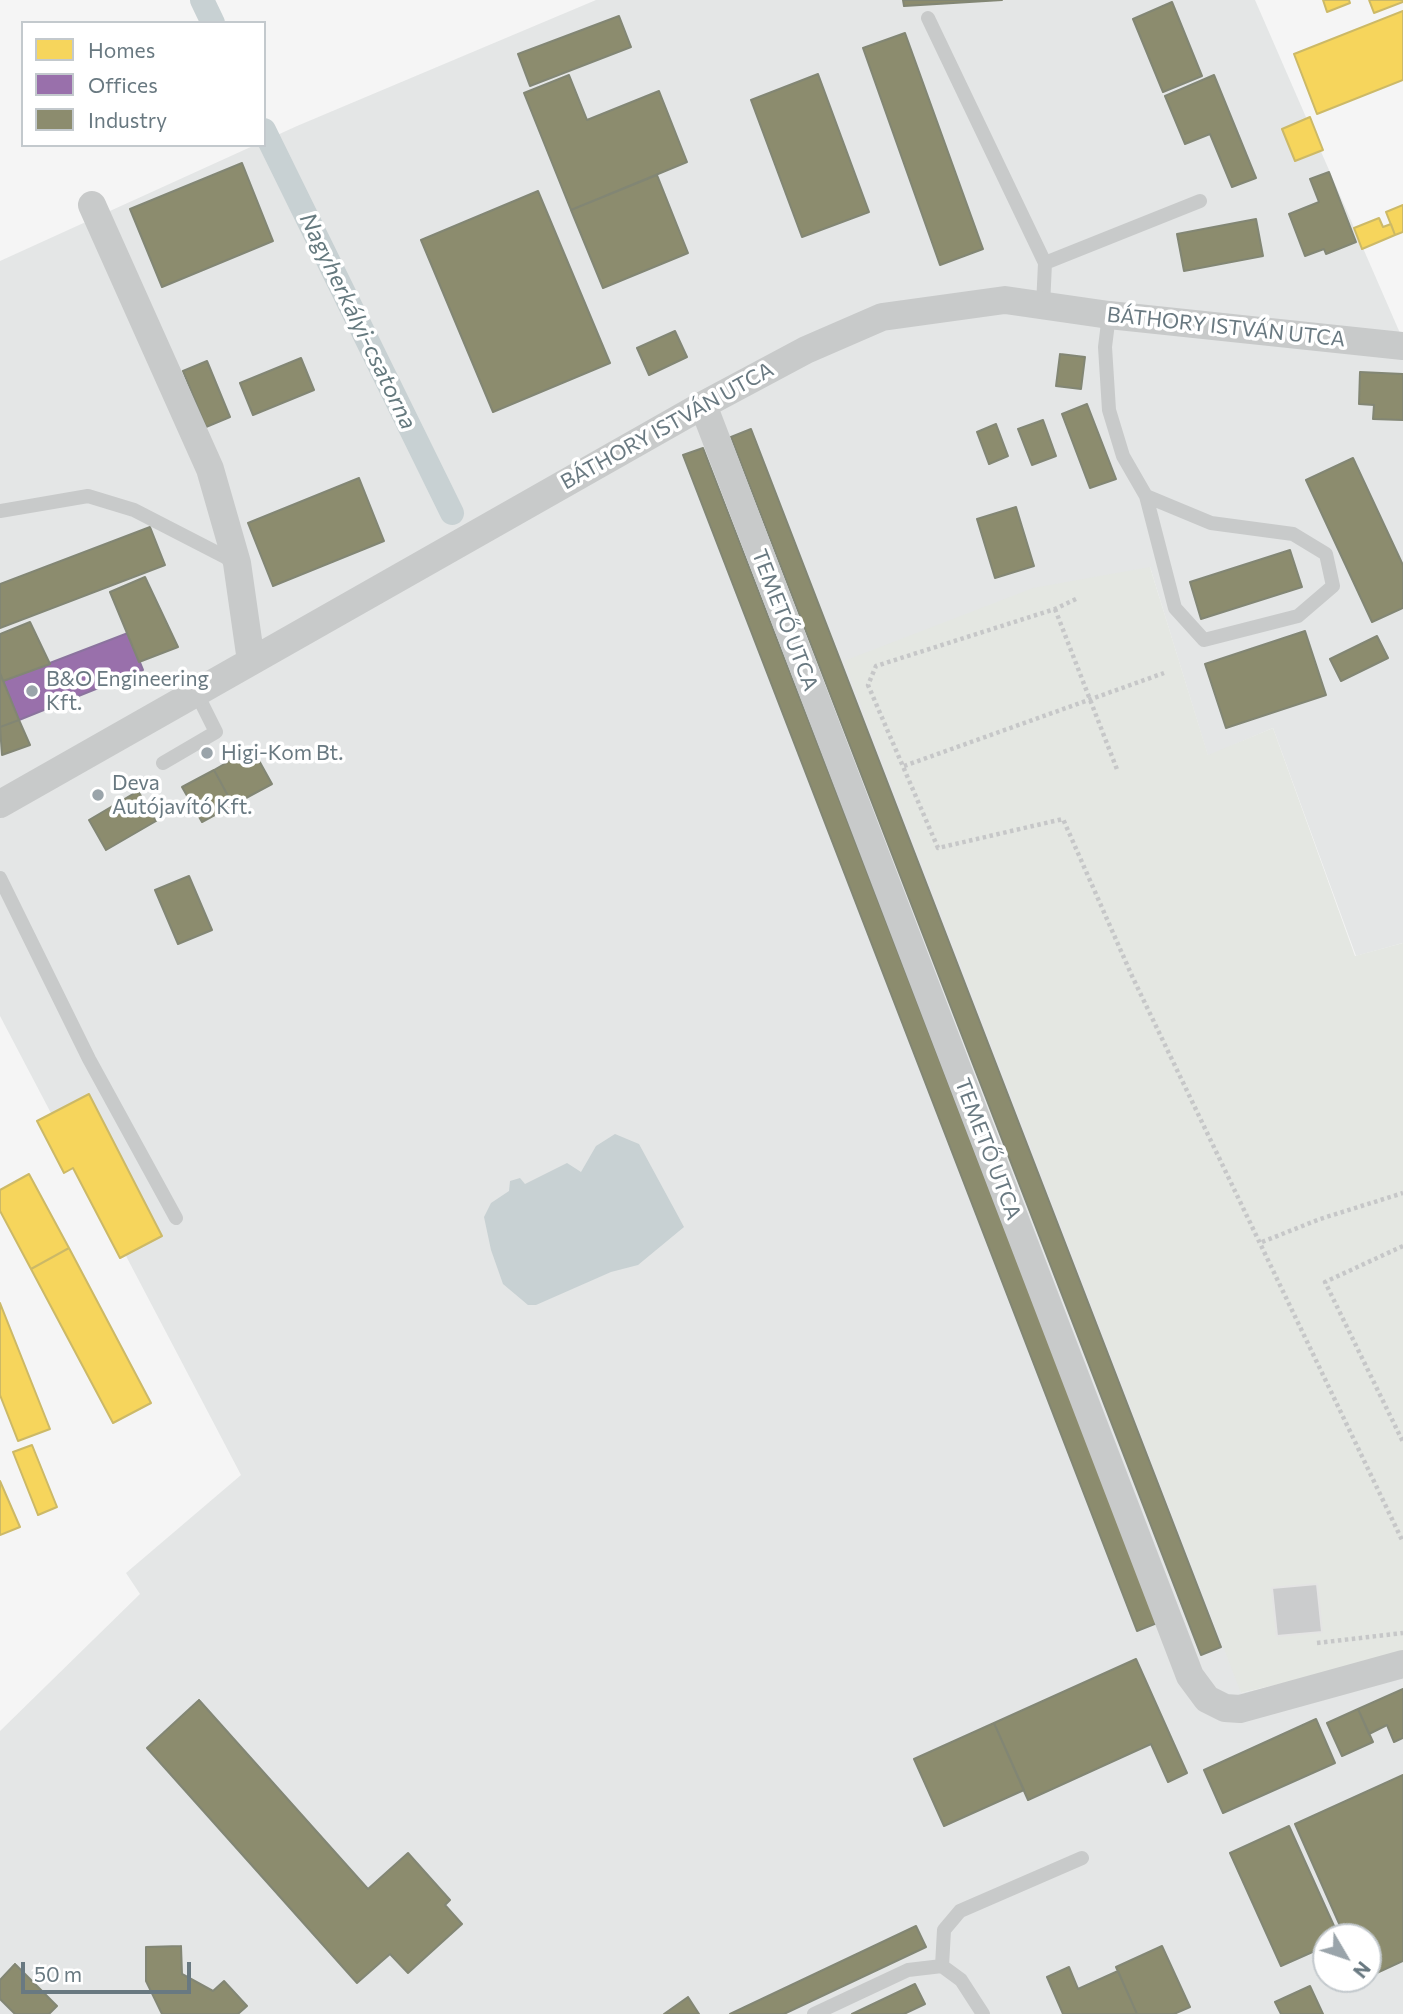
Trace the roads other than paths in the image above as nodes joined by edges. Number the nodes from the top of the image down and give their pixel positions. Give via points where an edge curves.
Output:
1 (928, 18) dead end
2 (1200, 201) dead end
3 (92, 205) dead end
4 (1045, 263) junction
5 (1043, 306) junction
6 (1109, 315) junction
7 (1403, 346) edge
8 (703, 405) junction
9 (1146, 496) junction
10 (0, 512) edge
11 (237, 563) junction
12 (250, 661) junction
13 (196, 692) junction
14 (163, 763) dead end
15 (0, 803) edge
16 (0, 878) edge
17 (176, 1218) dead end
18 (1403, 1664) edge
19 (1082, 1857) dead end
20 (942, 1966) junction
21 (814, 2014) edge
22 (983, 2014) edge

1 - 4 lane
2 - 4 lane
3 - 11 street via 210,469
4 - 5 lane
5 - 6 street, BÁTHORY ISTVÁN UTCA
5 - 8 street, BÁTHORY ISTVÁN UTCA via 1005,300 882,317 806,350
6 - 7 street, BÁTHORY ISTVÁN UTCA
6 - 9 lane via 1105,346 1109,410 1123,456
8 - 12 street, BÁTHORY ISTVÁN UTCA
8 - 18 street, TEMETŐ UTCA via 1191,1676 1208,1699 1225,1708 1240,1709
9 - 9 lane via 1175,608 1204,640 1298,616 1333,586 1326,554 1293,534 1212,523
10 - 11 lane via 88,496 135,510
11 - 12 street
12 - 13 street, BÁTHORY ISTVÁN UTCA
13 - 14 lane via 216,732
13 - 15 street, BÁTHORY ISTVÁN UTCA
16 - 17 lane via 89,1059
19 - 20 lane via 960,1911 943,1930
20 - 21 lane via 908,1970
20 - 22 lane via 961,1980

